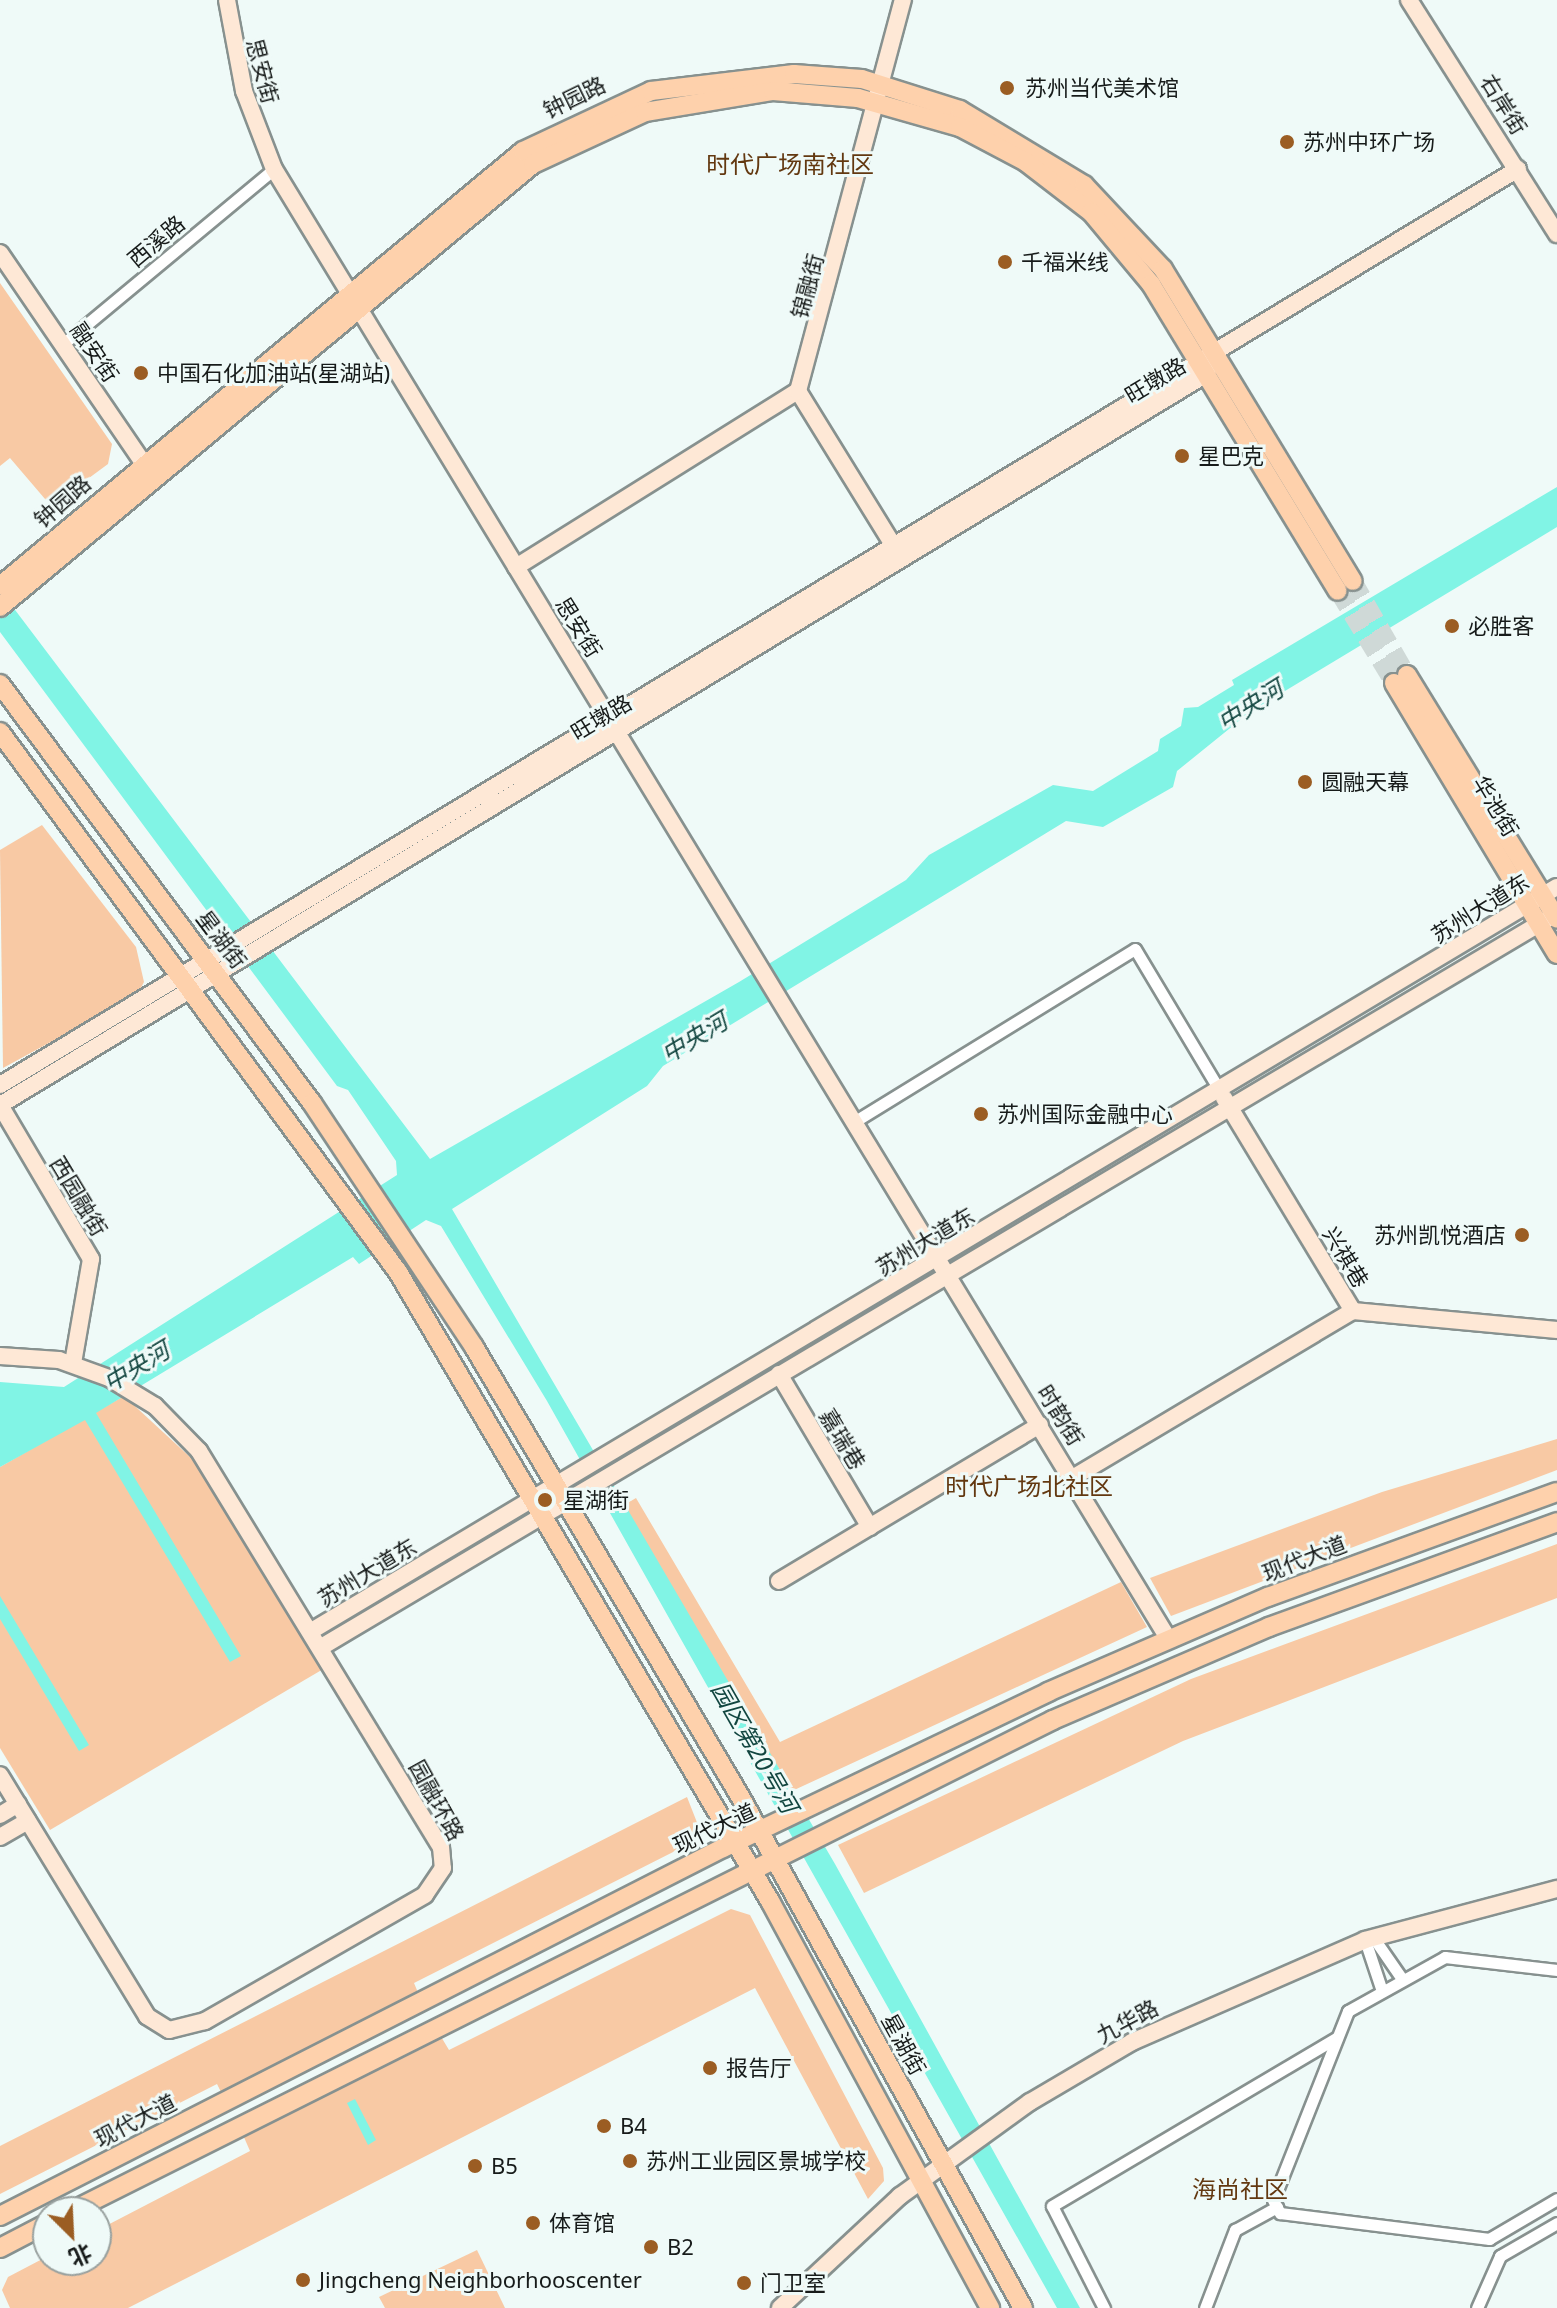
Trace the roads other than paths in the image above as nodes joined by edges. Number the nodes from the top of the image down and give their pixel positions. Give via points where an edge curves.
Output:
1 (227, 0) edge
2 (903, 0) edge
3 (1409, 0) edge
4 (882, 93) junction
5 (274, 169) junction
6 (1518, 169) junction
7 (1557, 234) edge
8 (0, 253) edge
9 (354, 297) junction
10 (63, 344) junction
11 (1216, 355) junction
12 (1201, 369) junction
13 (798, 391) junction
14 (148, 470) junction
15 (898, 553) junction
16 (516, 567) junction
17 (4, 593) edge
18 (1400, 679) tunnel mouth
19 (0, 684) edge
20 (614, 726) junction
21 (0, 732) edge
22 (1542, 896) edge
23 (1552, 918) edge
24 (1557, 954) edge
25 (213, 967) junction
26 (188, 981) junction
27 (0, 1085) edge
28 (1220, 1091) junction
29 (0, 1105) edge
30 (1229, 1107) junction
31 (857, 1120) junction
32 (939, 1258) junction
33 (948, 1274) junction
34 (1353, 1311) junction
35 (1557, 1330) edge
36 (0, 1356) edge
37 (80, 1366) junction
38 (779, 1374) junction
39 (1040, 1425) junction
40 (1074, 1477) junction
41 (560, 1492) junction
42 (1557, 1492) edge
43 (536, 1506) junction
44 (1557, 1522) edge
45 (870, 1527) junction
46 (779, 1581) dead end
47 (313, 1630) junction
48 (1168, 1638) junction
49 (323, 1646) junction
50 (0, 1775) edge
51 (18, 1804) junction
52 (0, 1815) edge
53 (28, 1821) junction
54 (761, 1833) junction
55 (0, 1837) edge
56 (736, 1843) junction
57 (775, 1858) junction
58 (750, 1868) junction
59 (1557, 1889) edge
60 (1369, 1939) junction
61 (1557, 1970) edge
62 (1402, 1979) junction
63 (1382, 1991) junction
64 (1336, 2038) junction
65 (944, 2165) junction
66 (920, 2182) junction
67 (102, 2196) edge
68 (1557, 2199) edge
69 (1277, 2207) junction
70 (0, 2216) edge
71 (1557, 2223) edge
72 (32, 2231) edge
73 (1489, 2239) junction
74 (0, 2248) edge
75 (1500, 2256) junction
76 (780, 2308) edge
77 (990, 2308) edge
78 (1023, 2308) edge
79 (1104, 2308) edge
80 (1205, 2308) edge
81 (1477, 2308) edge

1 - 5 street, 思安街 via 244,91
2 - 4 street, 锦融街
3 - 6 street, 右岸街
4 - 9 main road, 钟园路 via 726,93 608,125 533,164
4 - 11 main road, 钟园路 via 960,110 1070,173 1147,248
4 - 12 main road, 钟园路 via 979,136 1058,184 1136,260
4 - 13 street, 锦融街
5 - 9 street, 思安街
5 - 10 street, 西溪路
6 - 7 street, 右岸街
6 - 11 street, 旺墩路
8 - 10 street, 融安街
9 - 14 main road, 钟园路
9 - 16 street, 思安街
10 - 14 street, 融安街
11 - 12 street, 旺墩路
11 - 12 main road via 1345,586
12 - 15 street, 旺墩路
13 - 15 street
13 - 16 street
14 - 17 main road, 钟园路
15 - 20 street, 旺墩路
16 - 20 street, 思安街
18 - 22 main road, 华池街
19 - 25 main road, 星湖街
20 - 25 street, 旺墩路
20 - 31 street, 思安街
21 - 26 main road
22 - 23 main road, 华池街
22 - 28 street, 苏州大道东
23 - 24 main road, 华池街
23 - 30 street, 苏州大道东
25 - 26 street, 旺墩路
25 - 41 main road, 星湖街 via 404,1243
26 - 27 street, 旺墩路
26 - 29 street, 旺墩路
26 - 43 main road via 347,1196
28 - 30 street, 兴祺巷
28 - 31 street via 1135,949
28 - 32 street, 苏州大道东
29 - 37 street, 西园融街 via 91,1259
30 - 33 street, 苏州大道东
30 - 34 street, 兴祺巷
31 - 32 street, 思安街
32 - 33 street, 时韵街
32 - 41 street, 苏州大道东 via 574,1473
33 - 38 street, 苏州大道东
33 - 39 street, 时韵街
34 - 35 street, 兴祺巷
34 - 40 street
36 - 37 street, 园融环路
37 - 47 street, 园融环路 via 141,1395 220,1478
38 - 41 street, 苏州大道东 via 585,1488
38 - 45 street, 嘉瑞巷
39 - 40 street, 时韵街
39 - 45 street
40 - 48 street, 时韵街
41 - 43 street, 苏州大道东
41 - 54 main road, 星湖街
42 - 48 main road, 现代大道
43 - 47 street, 苏州大道东
43 - 49 street, 苏州大道东
43 - 56 main road
44 - 57 main road via 1177,1665
45 - 46 street
47 - 49 street, 园融环路
48 - 54 main road, 现代大道
49 - 53 street, 园融环路 via 443,1852 441,1877 425,1895 205,2021 169,2030 147,2016
50 - 51 street, 园融环路
51 - 52 street
51 - 53 street, 园融环路
53 - 55 street
54 - 56 main road, 现代大道
54 - 57 main road, 星湖街
56 - 58 main road
56 - 70 main road, 现代大道
57 - 58 main road
57 - 65 main road, 星湖街
58 - 66 main road
58 - 67 main road
59 - 60 street, 九华路
60 - 62 street
60 - 63 street
60 - 65 street, 九华路 via 1145,2036 984,2134
61 - 62 street via 1449,1957
62 - 63 street
63 - 64 street via 1348,2011
64 - 69 street
64 - 79 street via 1052,2206
65 - 66 street, 九华路
65 - 78 main road, 星湖街
66 - 76 street, 九华路
66 - 77 main road
68 - 73 street
69 - 73 street via 1280,2213
69 - 80 street via 1235,2230
71 - 75 street
72 - 74 main road
73 - 75 street
75 - 81 street

